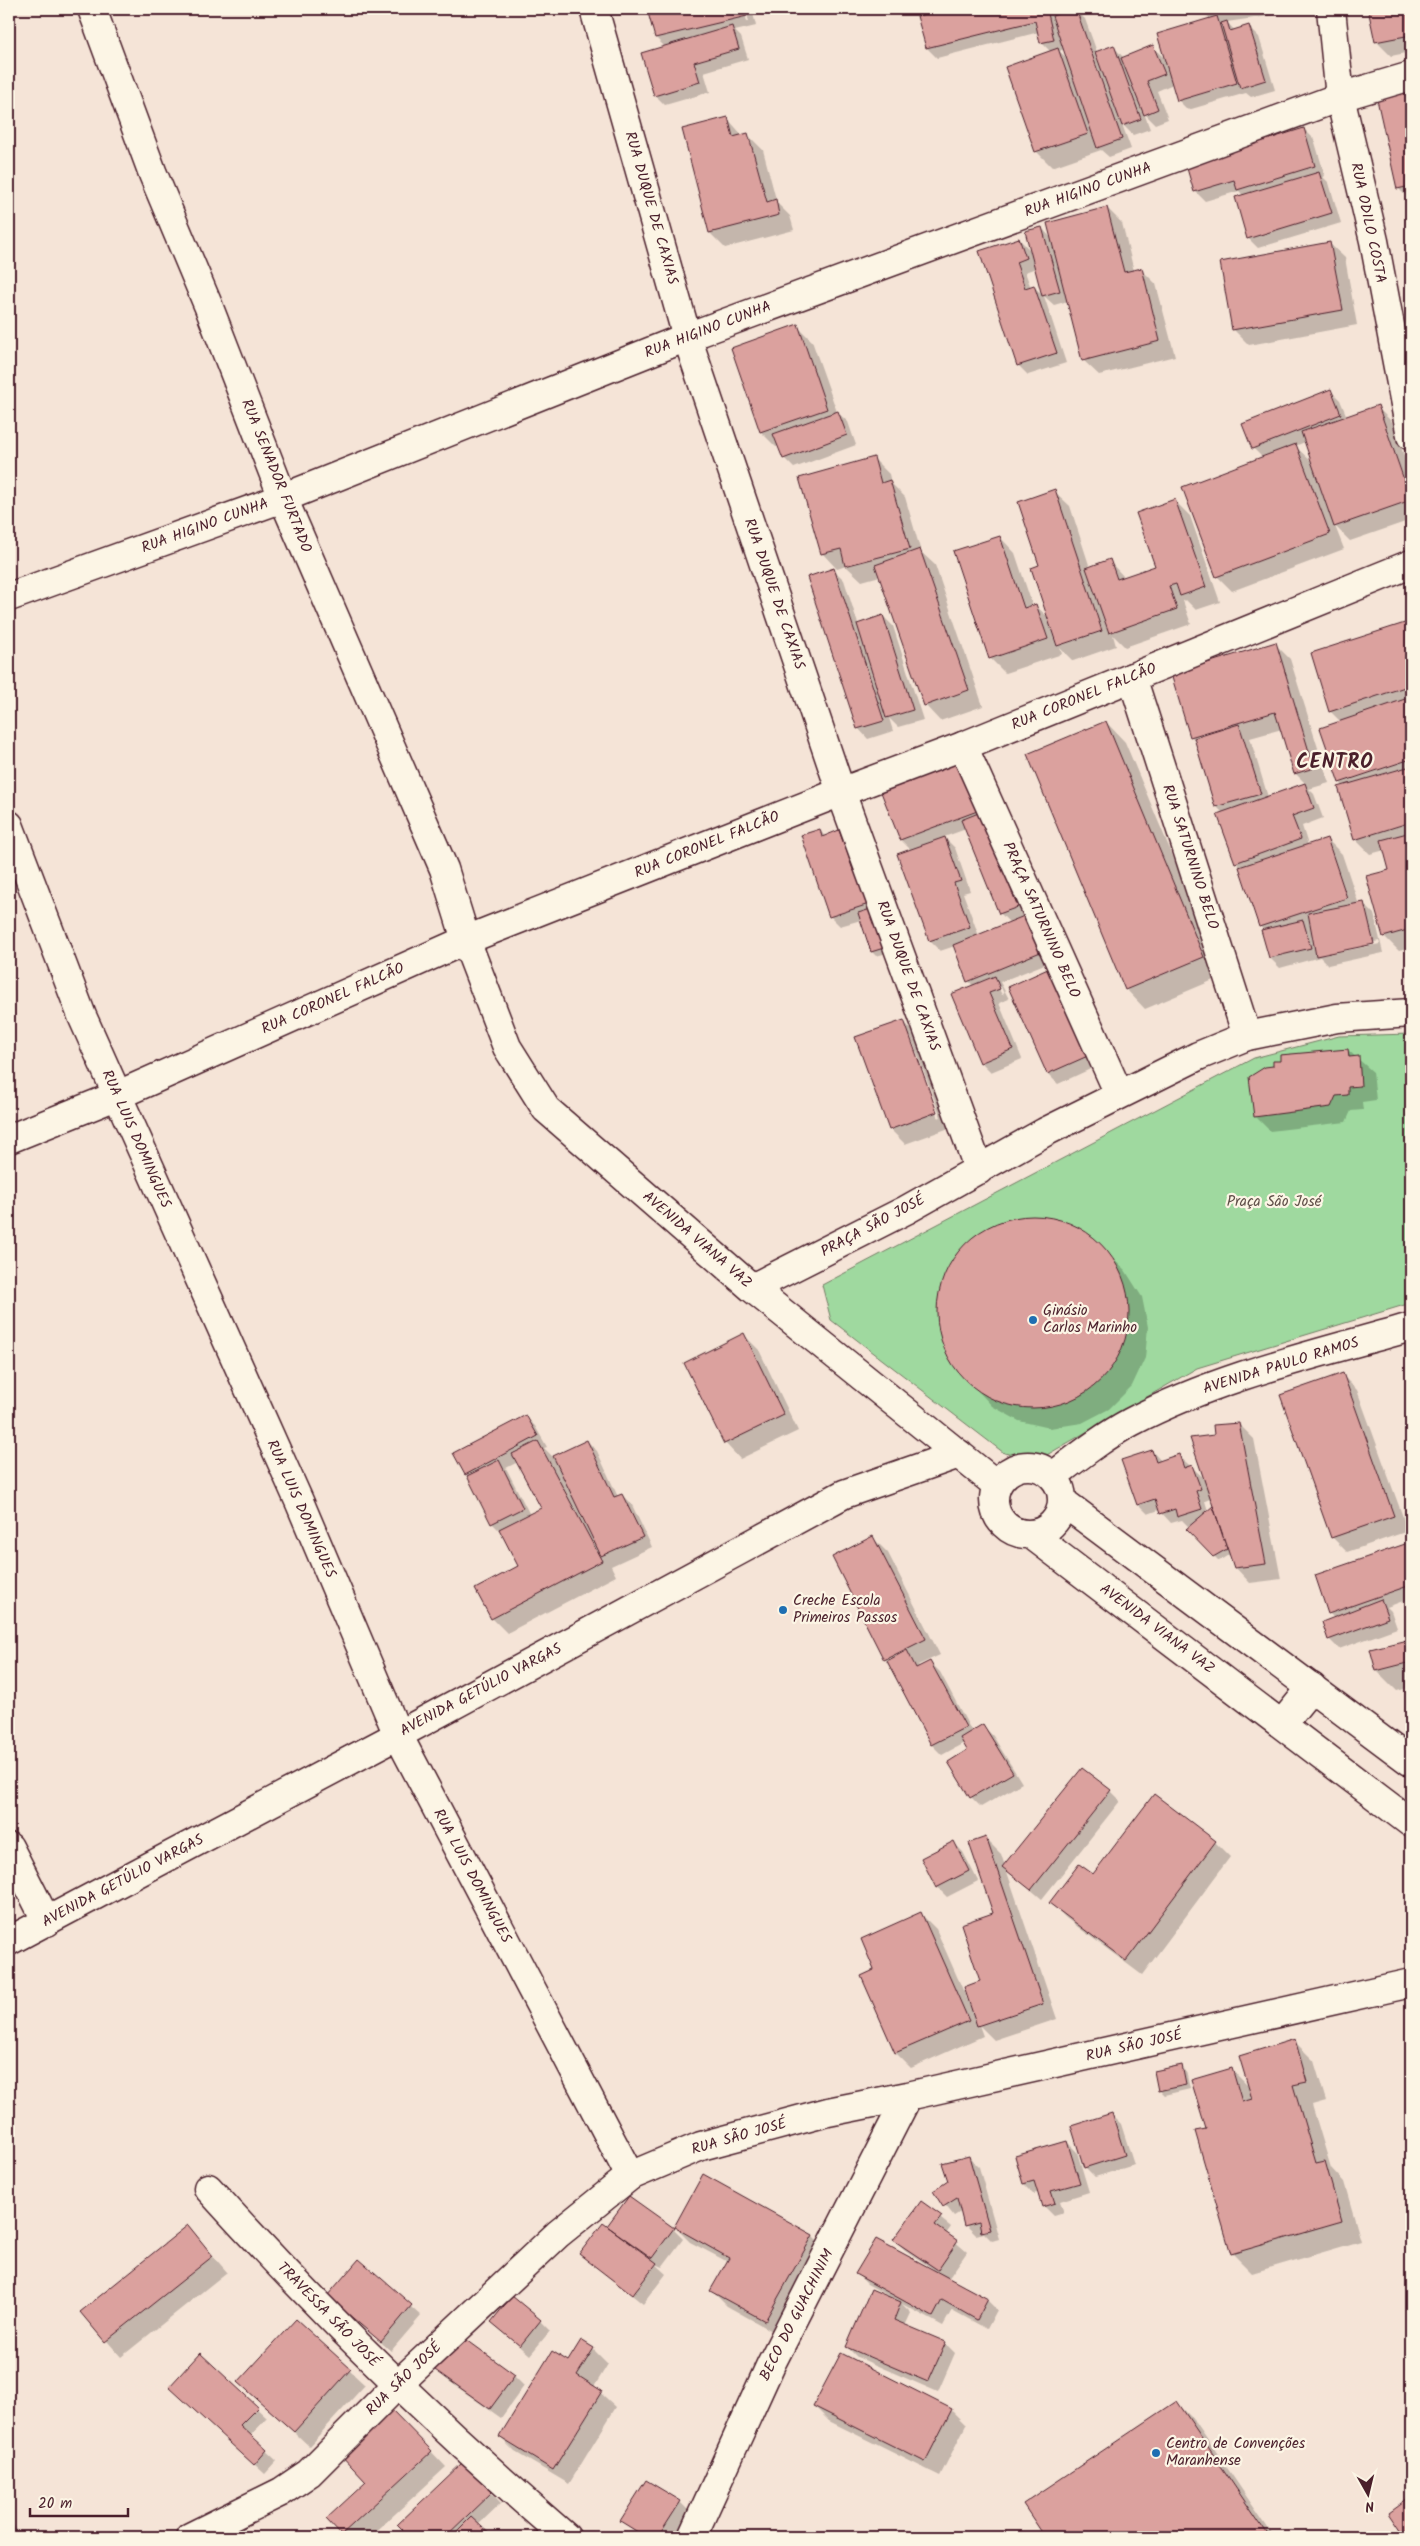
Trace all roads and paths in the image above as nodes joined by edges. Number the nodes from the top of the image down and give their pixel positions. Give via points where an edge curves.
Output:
1 (92, 9) edge
2 (594, 9) edge
3 (1331, 9) edge
4 (1411, 76) edge
5 (1340, 97) junction
6 (687, 337) junction
7 (1411, 436) edge
8 (283, 498) junction
9 (1411, 564) edge
10 (9, 597) edge
11 (1132, 677) junction
12 (963, 746) junction
13 (841, 792) junction
14 (9, 825) edge
15 (466, 940) junction
16 (1411, 1013) edge
17 (1247, 1036) junction
18 (1119, 1094) junction
19 (116, 1096) junction
20 (9, 1139) edge
21 (979, 1170) junction
22 (752, 1288) junction
23 (1411, 1327) edge
24 (959, 1454) junction
25 (1053, 1476) junction
26 (997, 1485) junction
27 (1063, 1502) junction
28 (1032, 1534) junction
29 (1312, 1687) junction
30 (1282, 1724) junction
31 (398, 1735) junction
32 (1411, 1762) edge
33 (1411, 1823) edge
34 (9, 1847) edge
35 (47, 1922) junction
36 (9, 1941) edge
37 (1411, 1983) edge
38 (908, 2096) junction
39 (630, 2176) junction
40 (208, 2188) dead end
41 (397, 2385) junction
42 (190, 2537) edge
43 (566, 2537) edge
44 (692, 2537) edge

1 - 8 street, RUA SENADOR FURTADO via 152,174 208,305
2 - 6 street, RUA DUQUE DE CAXIAS
3 - 5 street, RUA ODILO COSTA
4 - 5 street, RUA HIGINO CUNHA
5 - 6 street, RUA HIGINO CUNHA
5 - 7 street, RUA ODILO COSTA via 1374,241
6 - 8 street, RUA HIGINO CUNHA
6 - 13 street, RUA DUQUE DE CAXIAS
8 - 10 street, RUA HIGINO CUNHA
8 - 15 street, RUA SENADOR FURTADO via 444,869
9 - 11 street, RUA CORONEL FALCÃO
11 - 12 street, RUA CORONEL FALCÃO
11 - 17 street, RUA SATURNINO BELO
12 - 13 street, RUA CORONEL FALCÃO
12 - 18 street, PRAÇA SATURNINO BELO
13 - 15 street, RUA CORONEL FALCÃO
13 - 21 street, RUA DUQUE DE CAXIAS
14 - 19 street, RUA LUIS DOMINGUES
15 - 19 street, RUA CORONEL FALCÃO
15 - 22 street, AVENIDA VIANA VAZ via 507,1047 546,1109
16 - 17 street, PRAÇA SÃO JOSÉ via 1337,1018
17 - 18 street, PRAÇA SÃO JOSÉ
18 - 21 street, PRAÇA SÃO JOSÉ
19 - 20 street, RUA CORONEL FALCÃO
19 - 31 street, RUA LUIS DOMINGUES via 299,1501
21 - 22 street, PRAÇA SÃO JOSÉ
22 - 24 street, AVENIDA VIANA VAZ
23 - 25 street, AVENIDA PAULO RAMOS via 1214,1385 1130,1423
24 - 26 street, AVENIDA VIANA VAZ
24 - 31 street, AVENIDA GETÚLIO VARGAS via 844,1494
25 - 26 street via 1034,1466 1023,1466 1012,1469
25 - 27 street via 1059,1484
26 - 28 street via 994,1505 1000,1520 1012,1531
27 - 28 street via 1053,1524
27 - 29 street
28 - 30 street, AVENIDA VIANA VAZ
29 - 30 street
29 - 32 street
30 - 33 street, AVENIDA VIANA VAZ
31 - 35 street, AVENIDA GETÚLIO VARGAS
31 - 39 street, RUA LUIS DOMINGUES
34 - 35 street
35 - 36 street, AVENIDA GETÚLIO VARGAS
37 - 38 street, RUA SÃO JOSÉ
38 - 39 street, RUA SÃO JOSÉ via 828,2112 701,2146
38 - 44 street, BECO DO GUACHINIM via 771,2364
39 - 41 street, RUA SÃO JOSÉ via 558,2234
40 - 41 street, TRAVESSA SÃO JOSÉ via 263,2249
41 - 42 street, RUA SÃO JOSÉ via 309,2473 281,2492
41 - 43 street, TRAVESSA SÃO JOSÉ

